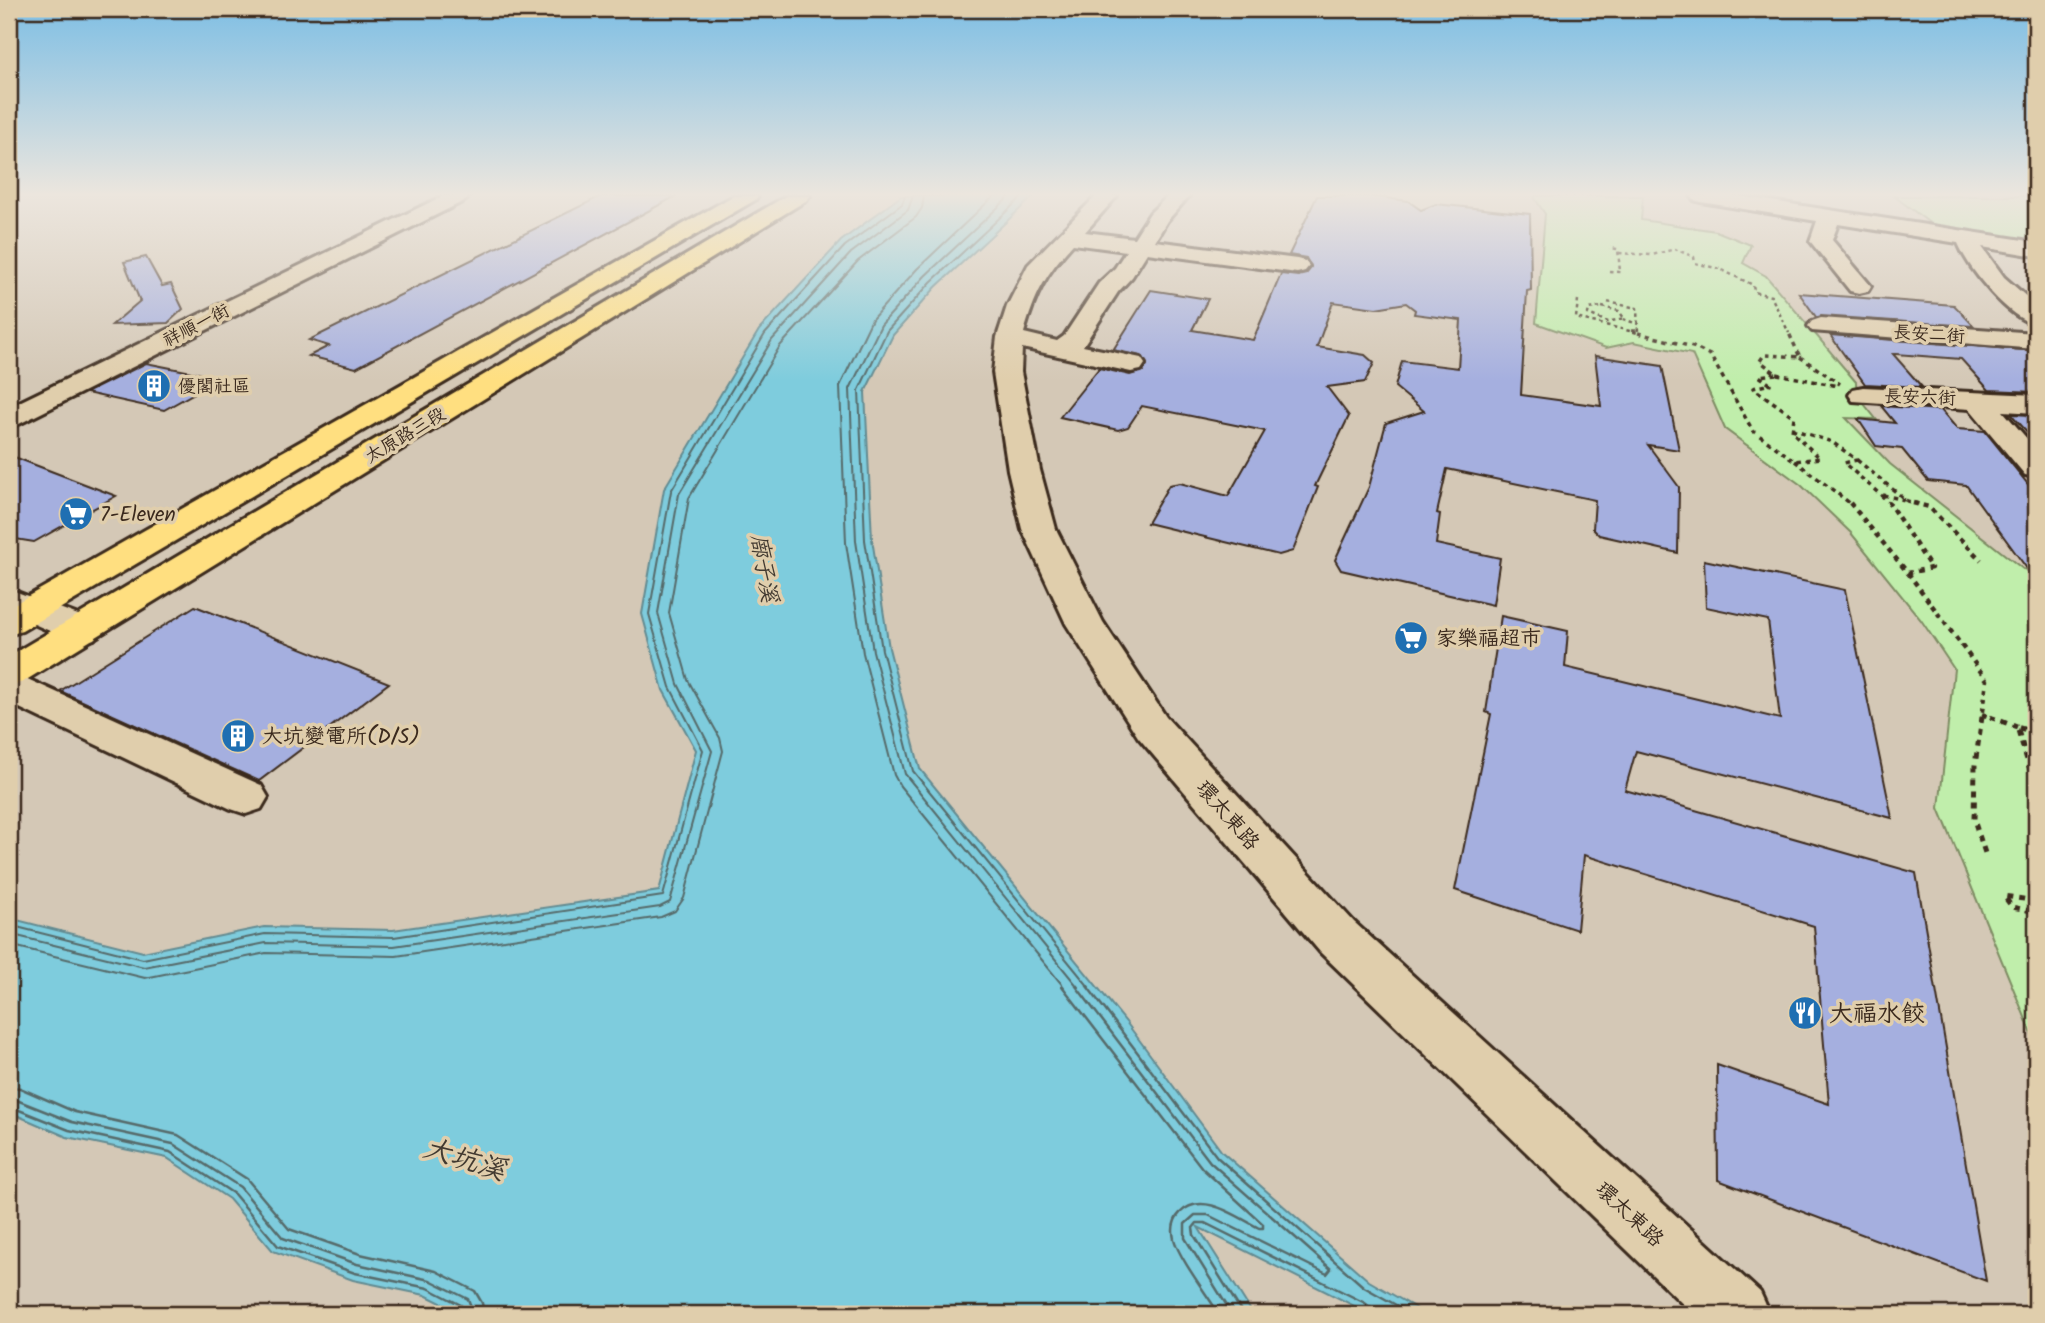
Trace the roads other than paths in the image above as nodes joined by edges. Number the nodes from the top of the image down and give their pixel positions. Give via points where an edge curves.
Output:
1 (334, 258) edge
2 (622, 258) edge
3 (642, 258) edge
4 (665, 258) edge
5 (686, 258) edge
6 (1046, 258) edge
7 (1132, 258) edge
8 (1235, 258) edge
9 (1835, 258) edge
10 (1974, 258) edge
11 (1297, 266) dead end
12 (1858, 286) dead end
13 (2036, 317) edge
14 (1821, 326) dead end
15 (1010, 337) junction
16 (2036, 341) edge
17 (1062, 350) junction
18 (1131, 364) dead end
19 (108, 370) junction
20 (1863, 395) dead end
21 (9, 399) edge
22 (1977, 399) junction
23 (2036, 404) edge
24 (9, 418) edge
25 (2036, 468) edge
26 (32, 613) edge
27 (9, 645) edge
28 (9, 673) edge
29 (9, 687) edge
30 (246, 797) dead end
31 (1738, 1314) edge

1 - 19 street, 祥順一街
2 - 26 main road, 太原路三段
3 - 26 main road, 太原路三段
4 - 26 main road, 太原路三段
5 - 26 main road, 太原路三段
6 - 15 street, 環太東路 via 1019,306
7 - 17 street via 1074,341
8 - 11 street
9 - 12 street
10 - 13 street
14 - 16 street, 長安二街
15 - 17 street
15 - 31 street, 環太東路 via 1007,372 1039,529 1086,624 1152,727 1337,937
17 - 18 street
19 - 21 street
19 - 24 street, 祥順一街
20 - 22 street, 長安六街
22 - 23 street, 長安六街
22 - 25 street, 長安六街
26 - 27 main road, 太原路三段
26 - 28 main road, 太原路三段
29 - 30 street

